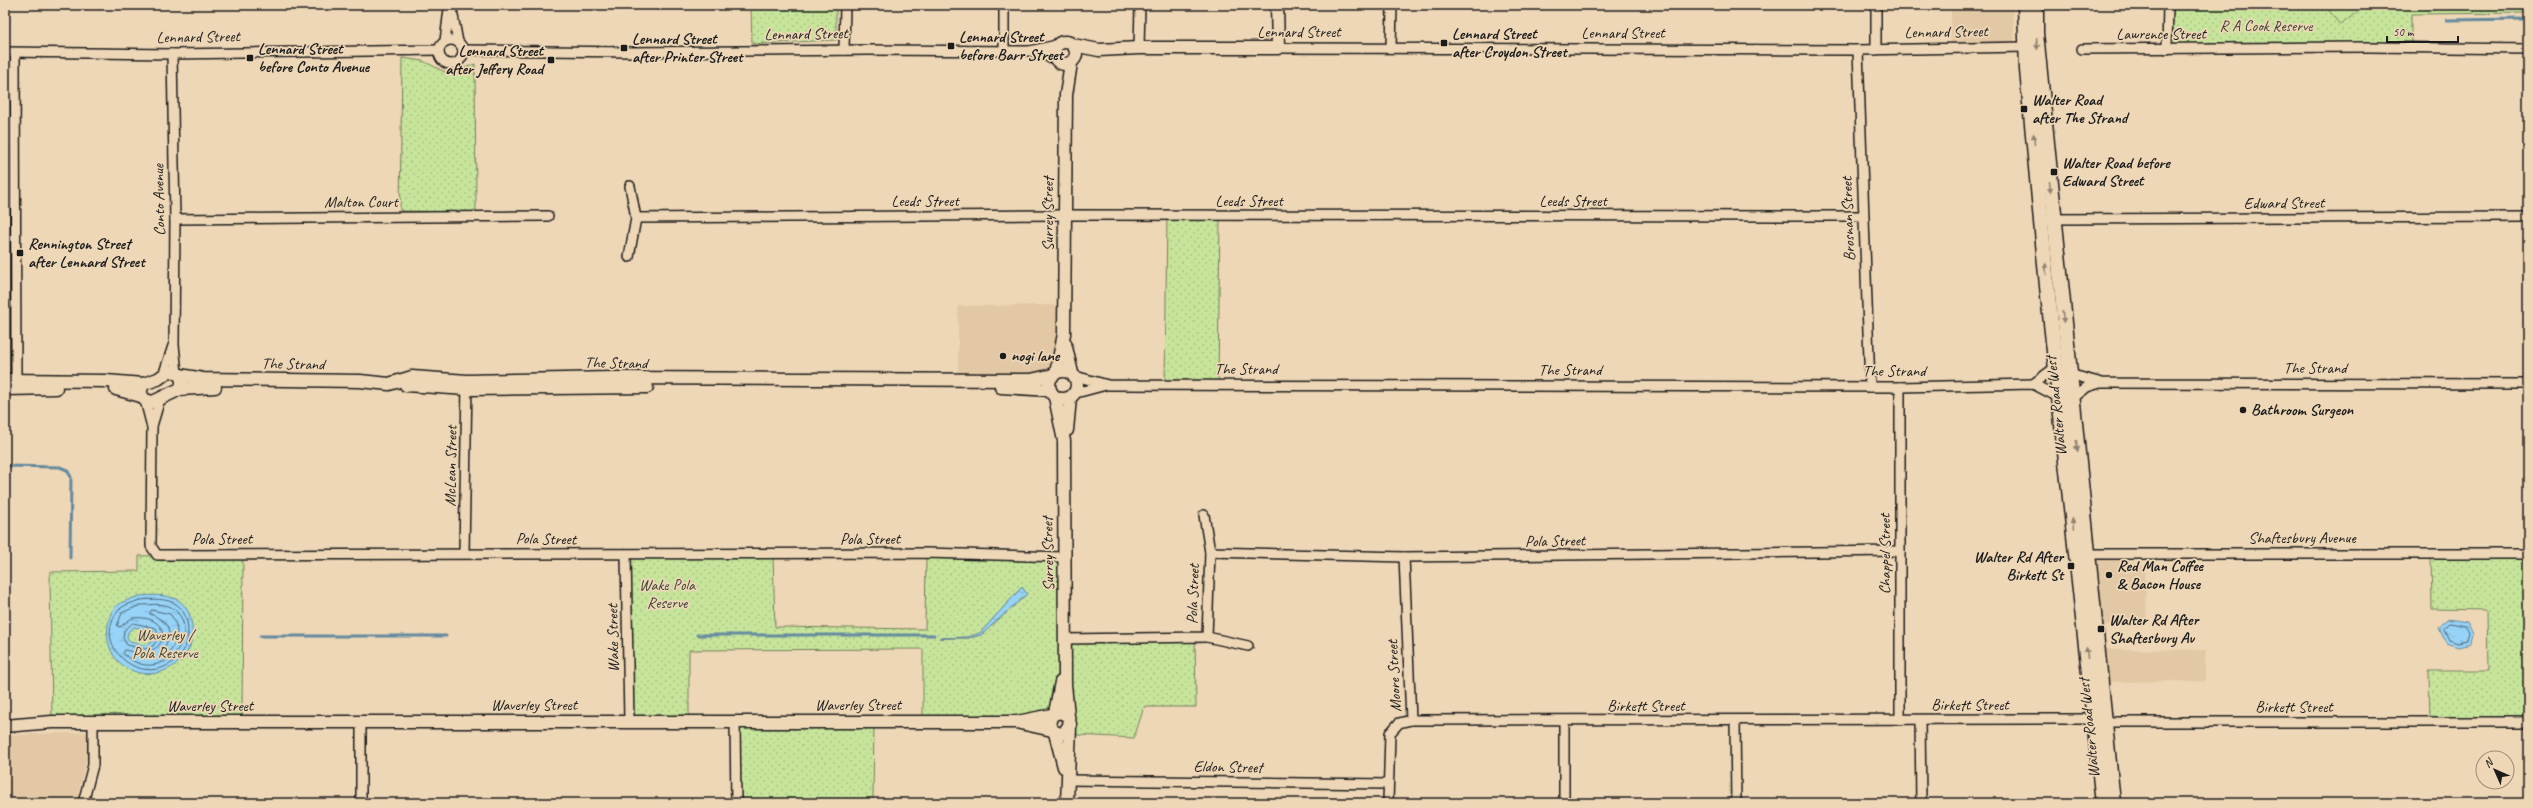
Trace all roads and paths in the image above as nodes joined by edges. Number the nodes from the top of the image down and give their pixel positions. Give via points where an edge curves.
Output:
1 (450, 5) edge
2 (845, 5) edge
3 (1004, 5) edge
4 (1140, 5) edge
5 (1277, 5) edge
6 (1392, 5) edge
7 (1876, 5) edge
8 (2025, 5) edge
9 (2036, 5) edge
10 (2168, 5) edge
11 (445, 41) junction
12 (1057, 45) junction
13 (460, 46) junction
14 (1073, 46) junction
15 (2026, 47) junction
16 (1139, 48) junction
17 (1278, 48) junction
18 (1391, 48) junction
19 (2082, 49) dead end
20 (2167, 49) junction
21 (2528, 49) edge
22 (438, 50) junction
23 (844, 50) junction
24 (1004, 50) junction
25 (1099, 50) junction
26 (1858, 50) junction
27 (1876, 50) junction
28 (1030, 51) junction
29 (5, 52) edge
30 (15, 53) junction
31 (172, 54) junction
32 (1056, 60) junction
33 (1073, 60) junction
34 (1066, 95) junction
35 (630, 186) dead end
36 (1063, 215) junction
37 (548, 216) dead end
38 (1863, 216) junction
39 (2528, 217) edge
40 (636, 218) junction
41 (175, 219) junction
42 (2047, 219) junction
43 (630, 257) dead end
44 (1064, 334) junction
45 (174, 345) junction
46 (2057, 366) junction
47 (164, 373) junction
48 (178, 374) junction
49 (1054, 374) junction
50 (2069, 374) junction
51 (1073, 375) junction
52 (2102, 383) junction
53 (11, 384) edge
54 (2033, 384) junction
55 (2528, 384) edge
56 (467, 385) junction
57 (1108, 385) junction
58 (1870, 387) junction
59 (1900, 387) junction
60 (180, 390) junction
61 (143, 393) junction
62 (1052, 394) junction
63 (1073, 396) junction
64 (2066, 398) junction
65 (160, 399) junction
66 (152, 427) junction
67 (1064, 441) junction
68 (1204, 515) dead end
69 (464, 552) junction
70 (1210, 552) junction
71 (1900, 552) junction
72 (2082, 554) junction
73 (2528, 554) edge
74 (626, 555) junction
75 (1064, 557) junction
76 (1404, 557) junction
77 (1207, 637) junction
78 (1066, 639) junction
79 (1248, 646) dead end
80 (1065, 666) junction
81 (1054, 714) junction
82 (5, 719) edge
83 (1412, 720) junction
84 (1900, 720) junction
85 (1920, 720) junction
86 (629, 721) junction
87 (735, 721) junction
88 (1069, 721) junction
89 (1564, 721) junction
90 (1735, 721) junction
91 (2099, 721) junction
92 (52, 722) junction
93 (93, 722) junction
94 (361, 722) junction
95 (1017, 722) junction
96 (2528, 722) edge
97 (5, 726) edge
98 (1053, 732) junction
99 (1067, 780) junction
100 (1388, 784) junction
101 (83, 803) edge
102 (361, 803) edge
103 (736, 803) edge
104 (1067, 803) edge
105 (1388, 803) edge
106 (1564, 803) edge
107 (1736, 803) edge
108 (1920, 803) edge
109 (2102, 803) edge
110 (2114, 803) edge

1 - 11 street
1 - 13 street
2 - 23 street
3 - 24 street
4 - 16 street
5 - 17 street
6 - 18 street
7 - 27 street
8 - 15 main road, Walter Road West
9 -> 42 main road, Walter Road West
10 - 20 street
11 - 13 street via 451,40
11 - 22 street
12 - 14 street, Lennard Street via 1065,42
12 - 28 street, Lennard Street
12 - 32 street via 1053,53
13 - 22 street via 461,58 451,64 440,58
13 - 23 street, Lennard Street via 630,52
14 - 25 street, Lennard Street
14 - 33 street
15 - 27 street, Lennard Street
42 -> 15 main road, Walter Road West
16 - 17 street, Lennard Street
16 - 25 street, Lennard Street
17 - 18 street, Lennard Street
18 - 26 street, Lennard Street
19 - 20 street, Lawrence Street
20 - 21 street, Lawrence Street
22 - 31 street, Lennard Street
23 - 24 street, Lennard Street
24 - 28 street, Lennard Street
25 - 33 street, Lennard Street
26 - 27 street, Lennard Street
26 - 38 street, Brosnan Street
28 - 32 street, Lennard Street
29 - 30 street, Lennard Street
30 - 31 street, Lennard Street
30 - 53 street
31 - 41 street, Conto Avenue
32 - 33 street, Lennard Street via 1064,65
32 - 34 street, Surrey Street
33 - 34 street, Surrey Street
34 - 36 street, Surrey Street
35 - 40 street
36 - 38 street, Leeds Street
36 - 40 street, Leeds Street
36 - 44 street, Surrey Street
37 - 41 street, Malton Court
38 - 58 street, Brosnan Street
39 - 42 street, Edward Street
40 - 43 street
41 - 45 street, Conto Avenue
46 -> 42 main road, Walter Road West
42 -> 50 main road, Walter Road West
44 - 49 street, Surrey Street
44 - 51 street, Surrey Street
45 - 47 street, Conto Avenue
45 - 48 street, Conto Avenue
46 - 54 street
46 - 64 main road, Walter Road West
47 - 48 street, The Strand via 171,371
47 - 61 street
48 - 56 street, The Strand via 203,380 360,381 389,384 412,377
48 - 60 street via 182,381
49 - 51 street via 1063,371
49 - 56 street, The Strand via 1031,380 613,378
49 - 62 street via 1049,382
50 - 52 street, The Strand
50 - 64 main road, Walter Road West
51 - 57 street, The Strand
51 - 63 street via 1078,385
52 - 55 street, The Strand
52 - 64 street, The Strand via 2087,387
53 - 61 street via 106,388
54 - 59 street, The Strand
54 - 64 street, The Strand
56 - 60 street, The Strand via 415,385 390,391 238,387 194,387
56 - 62 street, The Strand via 974,386
56 - 69 street, McLean Street
57 - 58 street, The Strand
57 - 63 street, The Strand
58 - 59 street, The Strand
59 - 71 street, Chappel Street
60 - 65 street, The Strand
61 - 65 street via 153,402
61 - 66 street, Pola Street
62 - 63 street via 1063,400
62 - 67 street, Surrey Street
63 - 67 street, Surrey Street
64 - 72 main road, Walter Road West
65 - 66 street, Pola Street
66 - 69 street, Pola Street via 151,546 157,555
67 - 75 street, Surrey Street
68 - 70 street, Pola Street
69 - 74 street, Pola Street
70 - 76 street, Pola Street
70 - 77 street, Pola Street
71 - 76 street, Pola Street
71 - 84 street, Chappel Street
72 - 73 street, Shaftesbury Avenue
72 - 91 main road, Walter Road West
74 - 75 street, Pola Street via 926,553
74 - 86 street, Wake Street
75 - 78 street, Surrey Street
76 - 83 street, Moore Street
77 - 78 street, Pola Street
77 - 79 street, Pola Street
78 - 80 street, Surrey Street
80 - 81 street, Surrey Street
80 - 88 street, Surrey Street
81 - 88 street via 1064,713
81 - 95 street, Waverley Street
81 - 98 street via 1049,723
82 - 92 street, Waverley Street
83 - 89 street, Birkett Street
83 - 100 street, Moore Street via 1400,723 1390,733
84 - 85 street, Birkett Street
84 - 90 street, Birkett Street
85 - 91 street, Birkett Street
85 - 108 street
86 - 87 street, Waverley Street
86 - 94 street, Waverley Street
87 - 95 street, Waverley Street
87 - 103 street
88 - 98 street via 1064,733
88 - 99 street, Surrey Street
89 - 90 street, Birkett Street
89 - 106 street
90 - 107 street
91 - 96 street, Birkett Street
91 - 109 main road, Walter Road West
91 - 110 main road, Walter Road West
92 - 93 street, Waverley Street
92 - 97 street, Waverley Street
93 - 94 street, Waverley Street
93 - 101 street via 93,765
94 - 102 street
95 - 98 street, Waverley Street
98 - 99 street, Surrey Street
99 - 100 street, Eldon Street
99 - 104 street, Surrey Street
100 - 105 street, Moore Street

